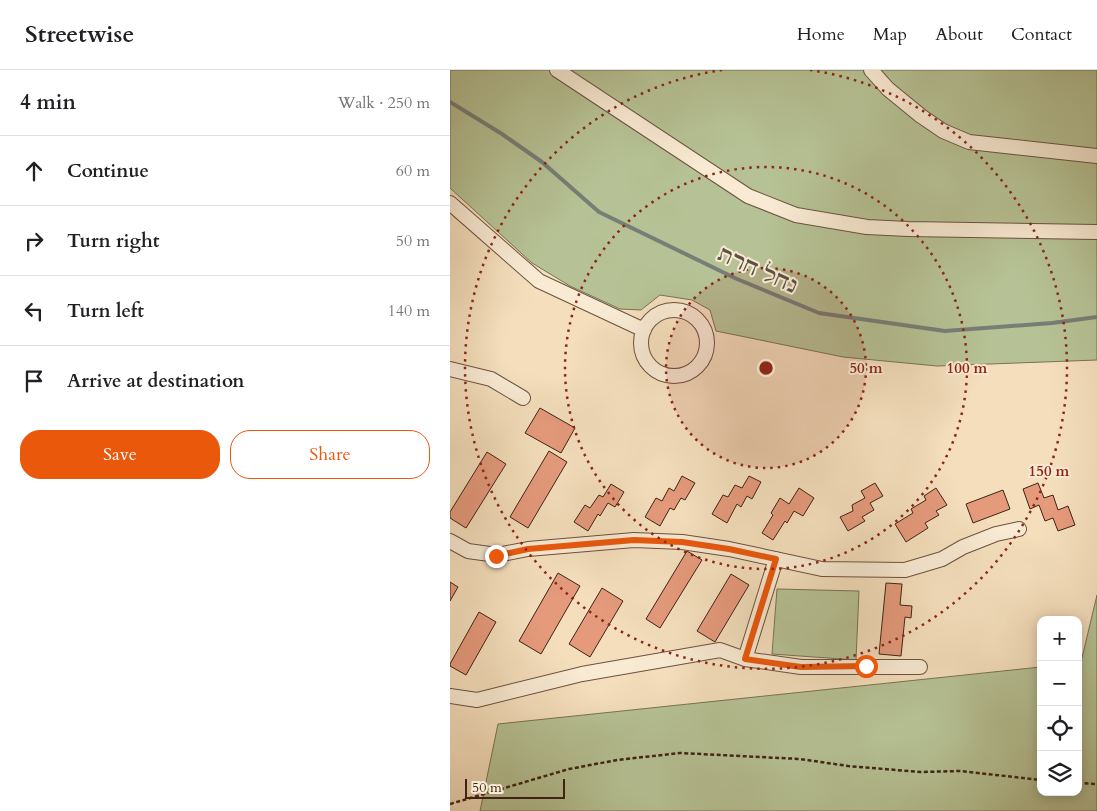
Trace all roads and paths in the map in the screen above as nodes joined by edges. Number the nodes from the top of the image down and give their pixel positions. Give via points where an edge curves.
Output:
1 (557, 70) edge
2 (871, 70) edge
3 (1097, 156) edge
4 (450, 203) edge
5 (1097, 232) edge
6 (644, 330) junction
7 (450, 369) edge
8 (523, 398) dead end
9 (1018, 530) dead end
10 (450, 541) edge
11 (776, 559) junction
12 (745, 659) junction
13 (920, 667) dead end
14 (450, 696) edge
15 (1037, 780) edge
16 (1082, 783) edge
17 (1097, 784) edge
18 (450, 804) edge

1 - 5 street via 748,196 796,215 908,229
2 - 3 street via 921,116 943,131 969,142
4 - 6 street via 539,281
6 - 6 street via 642,352 647,362 665,375 688,373 704,358 707,347 702,325 682,311 670,310 659,314
7 - 8 street via 491,379
9 - 11 street via 996,534 942,559 906,570 822,569
10 - 11 street via 468,551 496,556 528,549 634,540 682,542
11 - 12 street
12 - 13 street via 801,667
12 - 14 street via 720,650 582,674 477,700
15 - 18 path via 960,771 920,772 848,766 800,759 680,753 569,769
16 - 17 path

